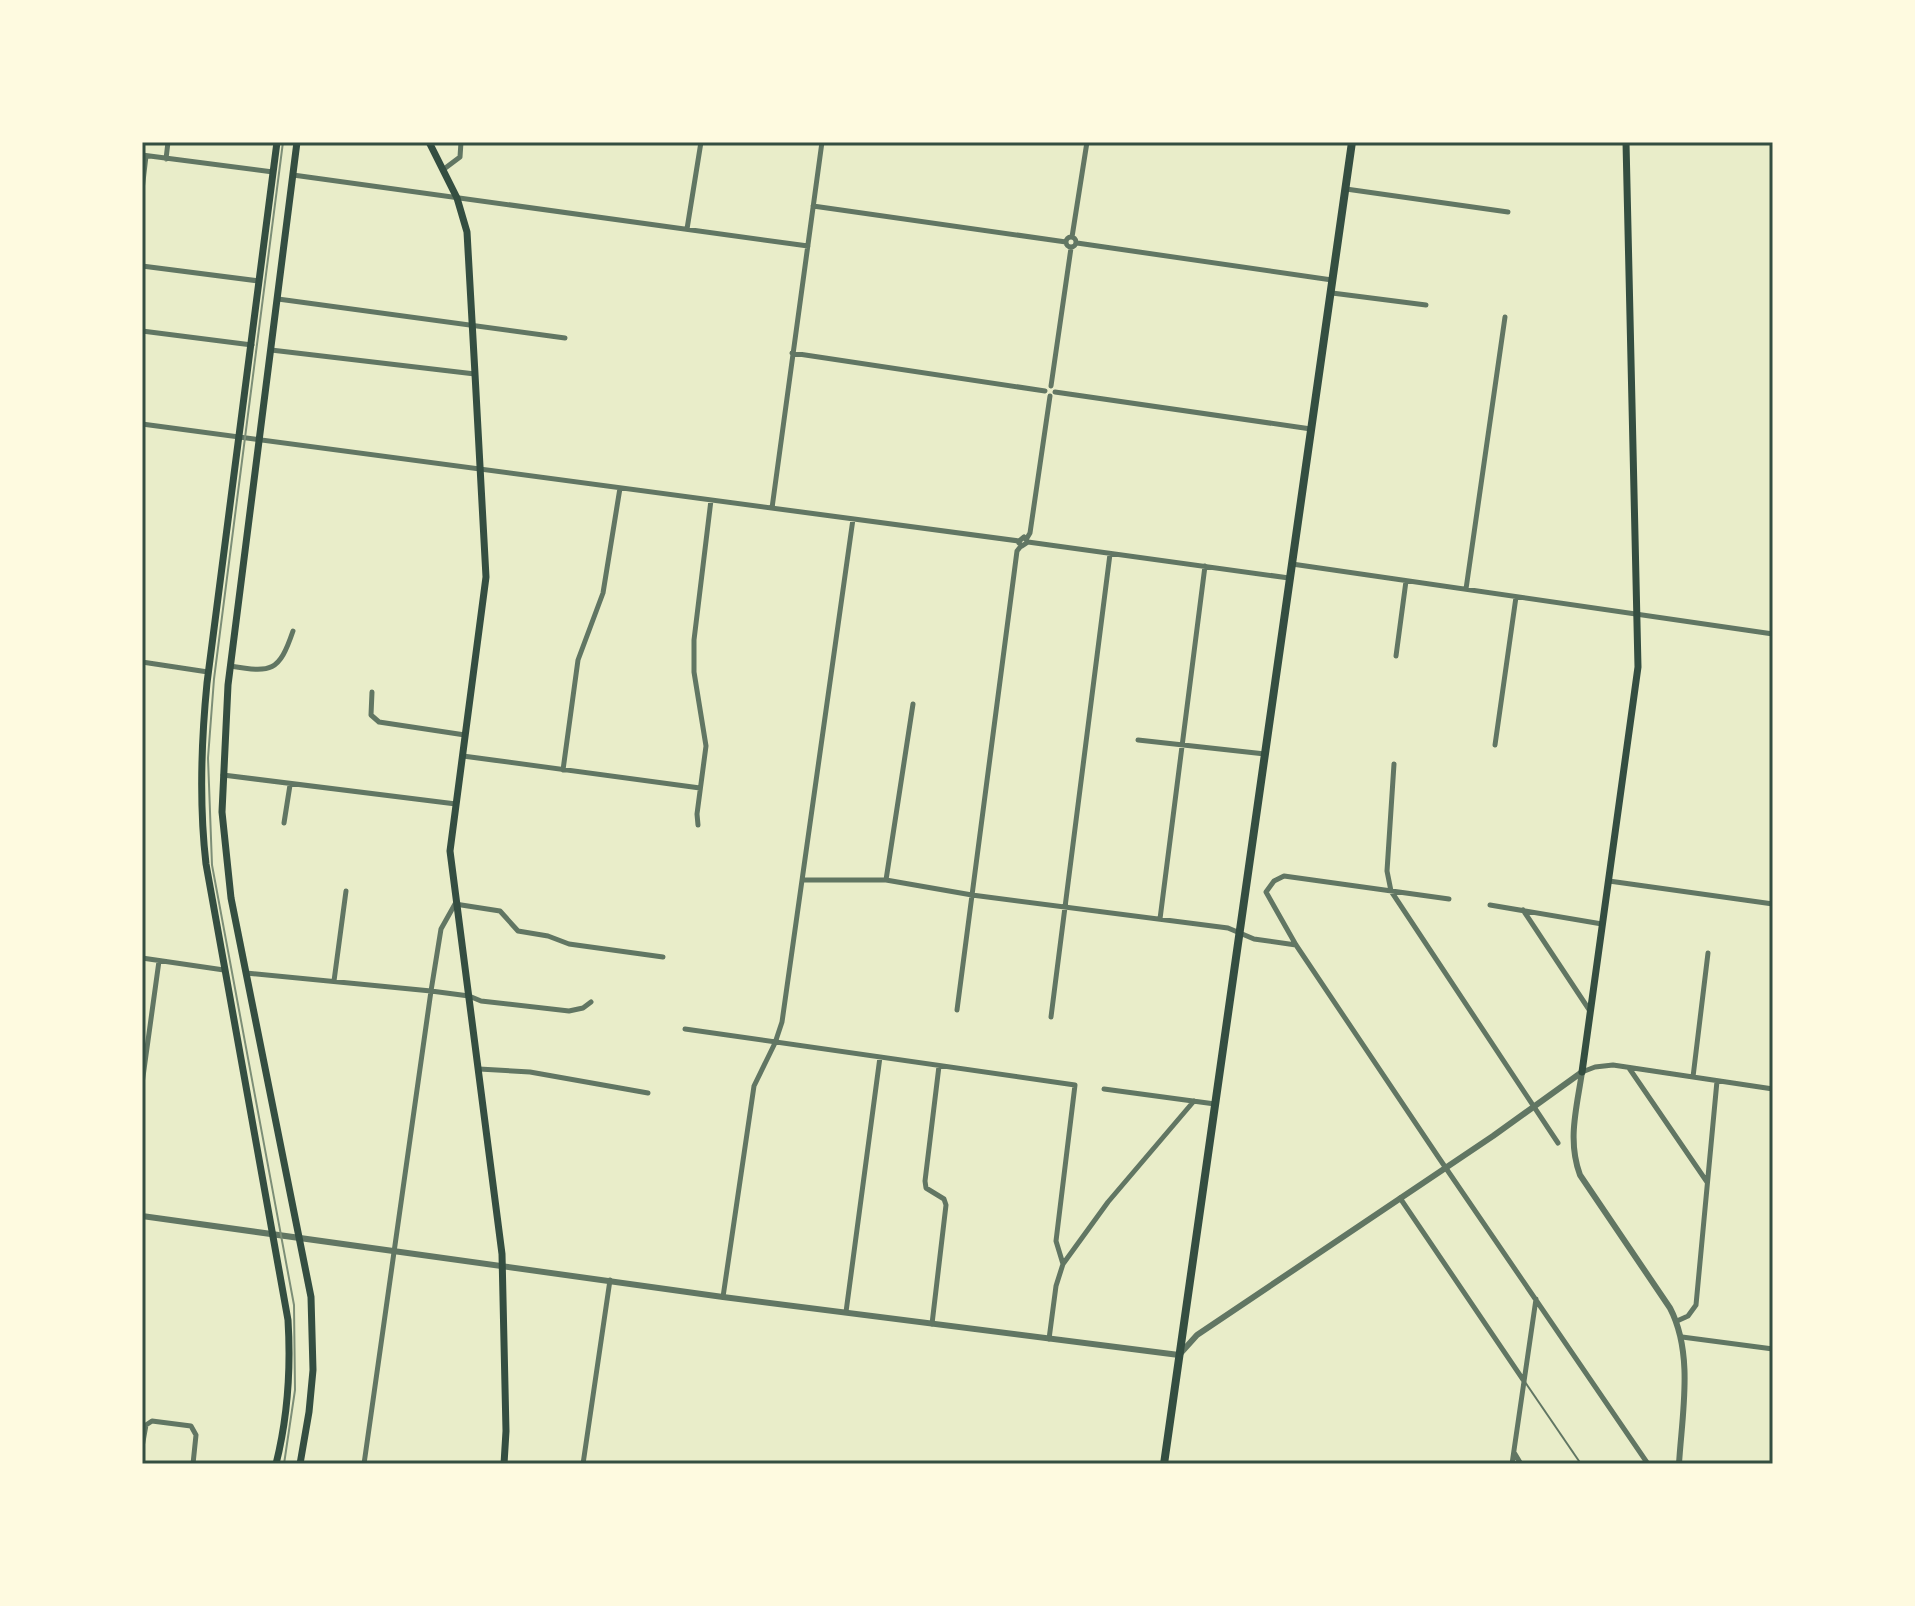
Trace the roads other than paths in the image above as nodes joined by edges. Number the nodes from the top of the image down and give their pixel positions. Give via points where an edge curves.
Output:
1 (168, 142) edge
2 (277, 142) edge
3 (297, 142) edge
4 (429, 142) edge
5 (461, 142) edge
6 (701, 142) edge
7 (822, 142) edge
8 (1087, 142) edge
9 (1352, 142) edge
10 (1626, 142) edge
11 (144, 155) edge
12 (166, 159) junction
13 (444, 169) junction
14 (273, 172) junction
15 (293, 175) junction
16 (1345, 189) junction
17 (142, 190) edge
18 (457, 198) junction
19 (813, 206) junction
20 (1508, 212) dead end
21 (687, 229) junction
22 (1071, 242) junction
23 (808, 246) junction
24 (142, 266) edge
25 (1332, 280) junction
26 (260, 281) junction
27 (1331, 292) junction
28 (278, 299) junction
29 (1426, 305) dead end
30 (1505, 317) dead end
31 (472, 325) junction
32 (142, 331) edge
33 (565, 338) dead end
34 (252, 345) junction
35 (271, 350) junction
36 (792, 353) junction
37 (475, 374) junction
38 (1050, 391) junction
39 (142, 424) edge
40 (1311, 429) junction
41 (239, 438) junction
42 (261, 440) junction
43 (480, 469) junction
44 (620, 488) junction
45 (711, 500) junction
46 (772, 508) junction
47 (853, 519) junction
48 (1028, 540) junction
49 (1020, 543) junction
50 (1110, 554) junction
51 (1291, 564) junction
52 (1205, 566) junction
53 (1289, 578) junction
54 (1406, 581) junction
55 (1466, 589) junction
56 (1516, 597) junction
57 (1639, 614) junction
58 (293, 631) dead end
59 (1773, 634) edge
60 (1396, 656) dead end
61 (142, 662) edge
62 (230, 666) junction
63 (208, 672) junction
64 (372, 692) dead end
65 (913, 704) dead end
66 (465, 735) junction
67 (1138, 740) dead end
68 (1183, 744) junction
69 (1495, 745) dead end
70 (1265, 754) junction
71 (462, 756) junction
72 (1394, 764) dead end
73 (563, 770) junction
74 (222, 775) junction
75 (290, 785) junction
76 (700, 788) junction
77 (456, 804) junction
78 (284, 823) dead end
79 (698, 825) dead end
80 (802, 880) junction
81 (886, 880) junction
82 (1609, 881) junction
83 (346, 891) dead end
84 (1391, 891) junction
85 (972, 895) junction
86 (1449, 899) dead end
87 (455, 904) junction
88 (1773, 904) edge
89 (1490, 905) dead end
90 (1066, 907) junction
91 (1523, 910) junction
92 (1160, 919) junction
93 (1602, 924) junction
94 (1239, 933) junction
95 (1296, 945) junction
96 (1708, 953) dead end
97 (663, 957) dead end
98 (142, 958) edge
99 (159, 961) junction
100 (224, 970) junction
101 (245, 972) junction
102 (334, 981) junction
103 (431, 991) junction
104 (469, 996) junction
105 (591, 1002) dead end
106 (957, 1010) dead end
107 (1590, 1011) junction
108 (1051, 1017) dead end
109 (685, 1029) dead end
110 (775, 1043) junction
111 (880, 1057) junction
112 (939, 1066) junction
113 (1628, 1068) junction
114 (479, 1069) junction
115 (1582, 1072) junction
116 (1693, 1077) junction
117 (1717, 1081) junction
118 (142, 1084) edge
119 (1104, 1089) dead end
120 (1773, 1089) edge
121 (648, 1093) dead end
122 (1194, 1101) junction
123 (1215, 1104) junction
124 (1535, 1107) junction
125 (1558, 1143) dead end
126 (1445, 1167) junction
127 (1708, 1183) junction
128 (1399, 1197) junction
129 (142, 1216) edge
130 (272, 1233) junction
131 (299, 1237) junction
132 (394, 1250) junction
133 (1063, 1264) junction
134 (503, 1265) junction
135 (610, 1280) junction
136 (723, 1297) junction
137 (1536, 1299) junction
138 (846, 1312) junction
139 (1677, 1321) junction
140 (932, 1324) junction
141 (1682, 1337) junction
142 (1049, 1340) junction
143 (1773, 1349) edge
144 (1179, 1355) junction
145 (1524, 1381) junction
146 (142, 1447) edge
147 (1514, 1453) junction
148 (193, 1464) edge
149 (276, 1464) edge
150 (300, 1464) edge
151 (364, 1464) edge
152 (504, 1464) edge
153 (583, 1464) edge
154 (1164, 1464) edge
155 (1512, 1464) edge
156 (1521, 1464) edge
157 (1581, 1464) edge
158 (1648, 1464) edge
159 (1679, 1464) edge

1 - 12 street
2 - 14 main road
3 - 15 main road
4 - 13 main road
5 - 13 street via 460,157
6 - 21 street
7 - 19 street
8 - 22 street
9 - 16 main road
10 - 57 main road
11 - 12 street
11 - 17 street
12 - 14 street
13 - 18 main road
14 - 26 main road
15 - 18 street
15 - 28 main road
16 - 20 street
16 - 25 main road
18 - 21 street
18 - 31 main road via 467,232
19 - 22 street
19 - 23 street
21 - 23 street
22 - 25 street
22 - 38 street
23 - 36 street
24 - 26 street
25 - 27 main road
26 - 34 main road
27 - 29 street
27 - 40 main road
28 - 31 street
28 - 35 main road
30 - 55 street
31 - 33 street
31 - 37 main road
32 - 34 street
34 - 41 main road
35 - 37 street
35 - 42 main road
36 - 38 street
36 - 46 street
37 - 43 main road
38 - 40 street
38 - 48 street
39 - 41 street
40 - 51 main road
41 - 42 street
41 - 63 main road
42 - 43 street
42 - 62 main road
43 - 44 street
43 - 66 main road via 486,577
44 - 45 street
44 - 73 street via 603,593 578,660
45 - 46 street
45 - 76 street via 694,649 705,734
46 - 47 street
47 - 49 street
47 - 80 street
48 - 49 street via 1026,546
48 - 50 street
49 - 85 street
50 - 52 street
50 - 90 street
51 - 53 main road
51 - 54 street
52 - 53 street
52 - 68 street
53 - 70 main road
54 - 55 street
54 - 60 street
55 - 56 street
56 - 57 street
56 - 69 street
57 - 59 street
57 - 82 main road via 1637,684
58 - 62 street via 275,667 260,671
61 - 63 street
62 - 74 main road
63 - 100 main road via 202,833
64 - 66 street via 371,715 379,722
65 - 81 street
66 - 71 main road
67 - 68 street
68 - 70 street
68 - 92 street
70 - 94 main road
71 - 73 street
71 - 77 main road
72 - 84 street via 1387,871
73 - 76 street
74 - 75 street
74 - 101 main road via 226,862
75 - 77 street
75 - 78 street
76 - 79 street
77 - 87 main road via 450,851
80 - 81 street
80 - 110 street
81 - 85 street
82 - 88 street
82 - 93 main road
83 - 102 street
84 - 86 street
84 - 95 street via 1284,876 1274,881 1266,892
84 - 124 street
85 - 90 street
85 - 106 street
87 - 97 street via 500,911 518,931 569,944
87 - 103 street via 441,929
87 - 104 main road
89 - 91 street
90 - 92 street
90 - 108 street
91 - 93 street
91 - 107 street
92 - 94 street
93 - 107 main road
94 - 95 street
94 - 123 main road
95 - 126 street
96 - 116 street
98 - 99 street
99 - 100 street
99 - 118 street
100 - 130 main road
101 - 102 street
101 - 131 main road
102 - 103 street
103 - 104 street
103 - 132 street
104 - 105 street via 569,1011
104 - 114 main road
107 - 115 main road
109 - 110 street
110 - 111 street
110 - 136 street via 754,1086
111 - 112 street
111 - 138 street
112 - 133 street via 1075,1085 1056,1241
112 - 140 street via 925,1181 946,1205
113 - 115 street via 1603,1065
113 - 116 street
113 - 127 street
114 - 121 street via 530,1072
114 - 134 main road
115 - 124 street
115 - 139 street via 1572,1138 1580,1175
116 - 117 street
117 - 120 street
117 - 127 street
119 - 122 street
122 - 123 street
122 - 133 street
123 - 144 main road
124 - 125 street
124 - 126 street
126 - 128 street
126 - 137 street
127 - 139 street via 1696,1305
128 - 144 street via 1197,1335
128 - 145 street
129 - 130 street
130 - 131 street
130 - 149 main road via 290,1347 286,1418
131 - 132 street
131 - 150 main road via 314,1344
132 - 134 street
132 - 151 street
133 - 142 street
134 - 135 street
134 - 152 main road
135 - 136 street
135 - 153 street
136 - 138 street
137 - 145 street
137 - 158 street
138 - 140 street
139 - 141 street
140 - 142 street
141 - 143 street
141 - 159 street
142 - 144 street
144 - 154 main road
145 - 147 street
145 - 157 lane
146 - 148 street via 146,1425 152,1421 191,1426 196,1435
147 - 155 street
147 - 156 street

